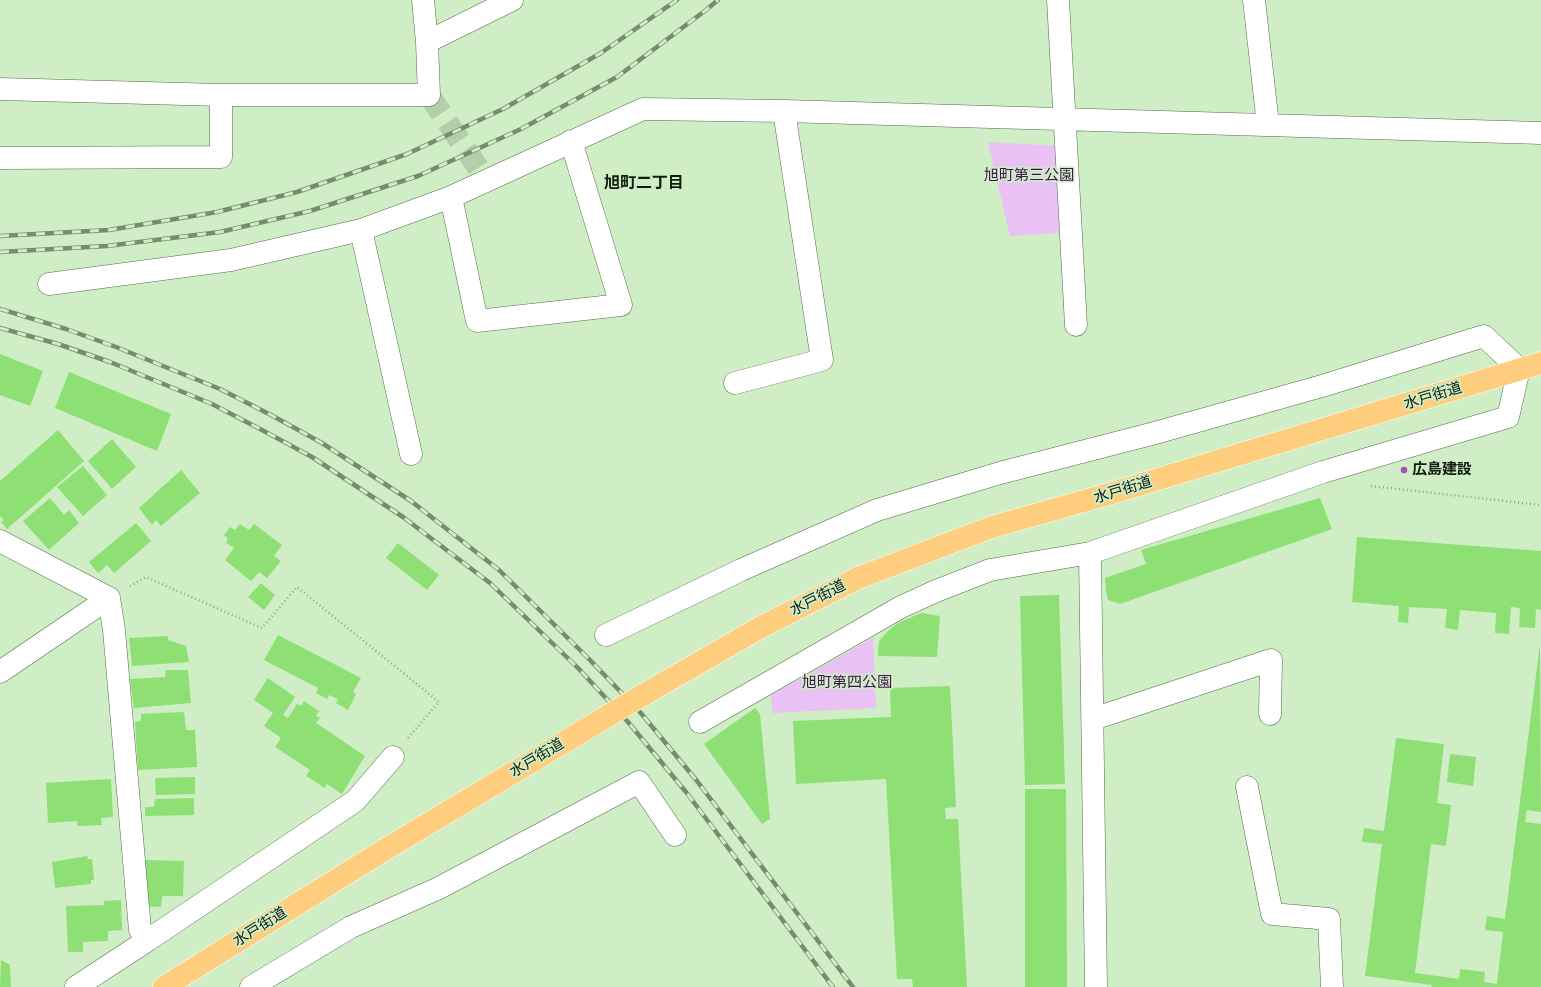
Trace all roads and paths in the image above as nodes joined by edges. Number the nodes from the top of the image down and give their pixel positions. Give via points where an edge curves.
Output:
1 (423, 0) edge
2 (512, 0) edge
3 (1058, 0) edge
4 (1254, 0) edge
5 (427, 42) junction
6 (0, 90) edge
7 (221, 95) junction
8 (784, 111) junction
9 (1065, 120) junction
10 (1268, 124) junction
11 (1541, 133) edge
12 (571, 141) junction
13 (0, 158) edge
14 (451, 197) junction
15 (361, 230) junction
16 (49, 284) dead end
17 (1076, 326) dead end
18 (1541, 363) edge
19 (1519, 369) junction
20 (735, 383) dead end
21 (412, 454) dead end
22 (1369, 486) dead end
23 (1541, 505) edge
24 (0, 541) edge
25 (1090, 553) junction
26 (109, 598) junction
27 (606, 635) dead end
28 (0, 672) edge
29 (1270, 714) dead end
30 (1093, 719) junction
31 (700, 722) dead end
32 (393, 757) joint
33 (1247, 787) dead end
34 (675, 835) dead end
35 (148, 940) junction
36 (76, 987) edge
37 (164, 987) edge
38 (251, 987) edge
39 (1096, 987) edge
40 (1332, 987) edge

1 - 5 street
2 - 5 street
3 - 9 street
4 - 10 street
5 - 7 street via 429,95
6 - 7 street
7 - 13 street via 221,156
8 - 9 street
8 - 12 street via 643,109
8 - 20 street via 822,360
9 - 10 street
9 - 17 street
10 - 11 street
12 - 14 street
12 - 14 street via 620,305 477,320
14 - 15 street
15 - 16 street via 230,260
15 - 21 street
18 - 19 highway, 水戸街道
19 - 25 street via 1508,417 1323,472
19 - 27 street via 1484,336 1314,388 1000,473 877,510 741,570
19 - 37 highway, 水戸街道, bridge via 992,527 858,578 761,627 606,716
22 - 23 path
24 - 26 street
25 - 30 street
25 - 31 street via 990,570 936,591 901,607
26 - 28 street
26 - 32 path via 146,577 262,628 297,587 439,702
26 - 35 street via 114,630 140,930
29 - 30 street via 1271,660
30 - 39 street
32 - 35 street via 355,801
33 - 40 street via 1272,914 1329,918
34 - 38 street via 639,782 439,888 351,927
35 - 36 street

